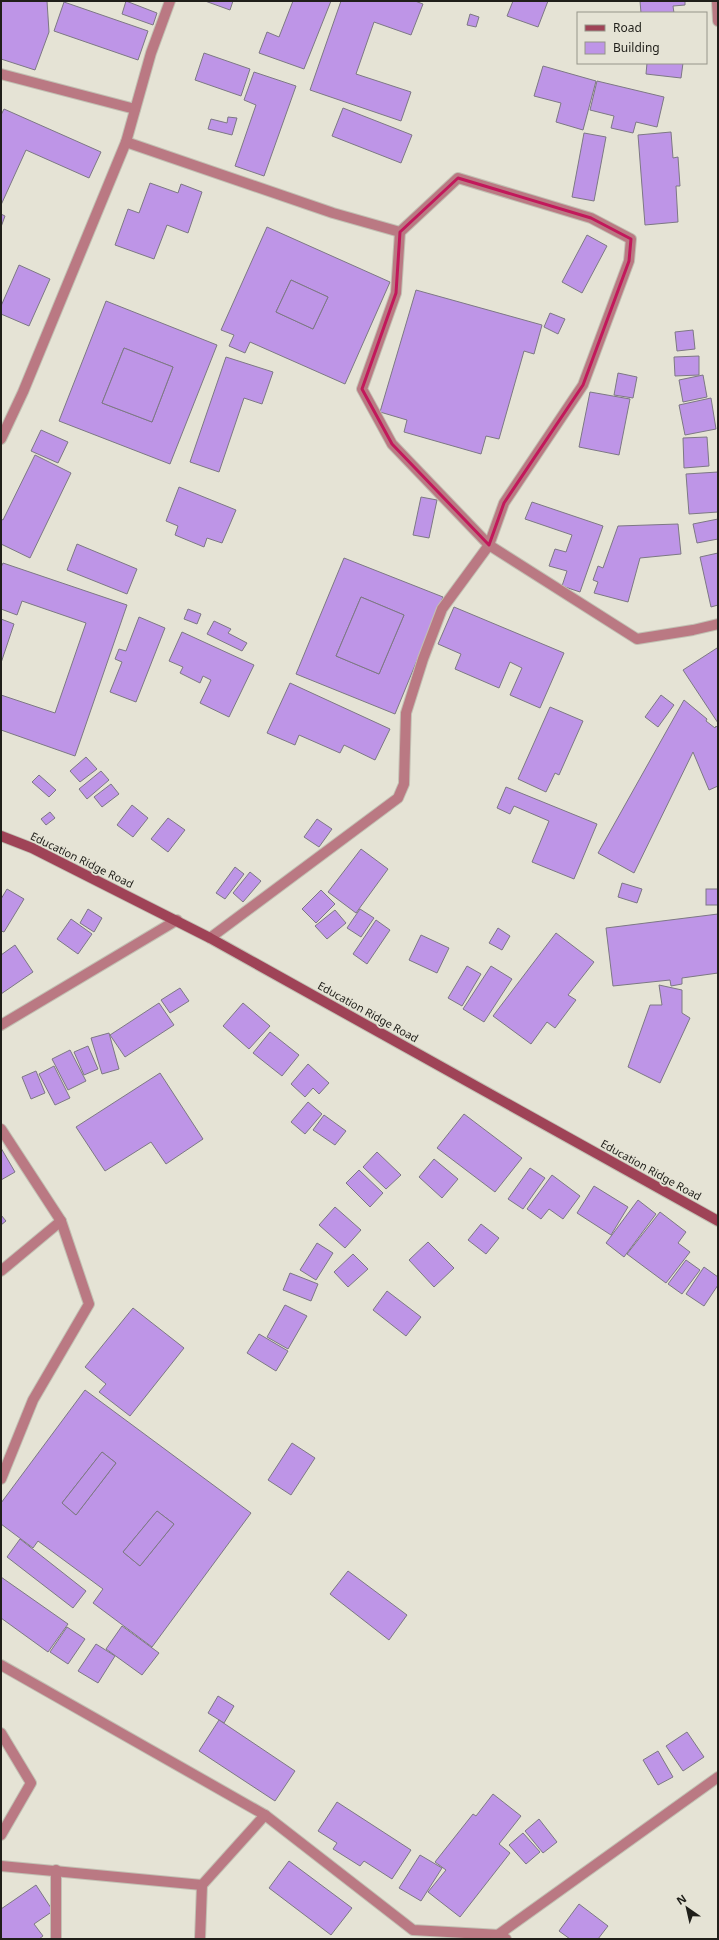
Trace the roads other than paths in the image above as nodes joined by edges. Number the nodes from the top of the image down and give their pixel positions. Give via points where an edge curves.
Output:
1 (170, 1) edge
2 (717, 1) edge
3 (718, 21) edge
4 (1, 74) edge
5 (135, 109) junction
6 (126, 142) junction
7 (400, 232) junction
8 (1, 439) edge
9 (489, 545) junction
10 (718, 624) edge
11 (1, 836) edge
12 (177, 920) junction
13 (210, 938) junction
14 (1, 1025) edge
15 (1, 1129) edge
16 (61, 1221) junction
17 (718, 1221) edge
18 (1, 1271) edge
19 (1, 1479) edge
20 (1, 1665) edge
21 (1, 1733) edge
22 (718, 1777) edge
23 (265, 1815) junction
24 (1, 1835) edge
25 (1, 1866) edge
26 (56, 1870) junction
27 (202, 1885) junction
28 (499, 1938) edge
29 (56, 1939) edge
30 (200, 1939) edge

1 - 5 street via 151,53
2 - 3 street
4 - 5 street
5 - 6 street
6 - 7 street via 333,213
6 - 8 street via 23,392
7 - 9 street via 396,293 362,389 392,444
7 - 9 street via 458,178 591,218 631,239 630,261 583,385 504,503
9 - 10 street via 637,638
9 - 13 street via 442,609 423,659 406,713 404,784 398,798
11 - 12 main road, Education Ridge Road via 32,848
12 - 13 main road, Education Ridge Road
12 - 14 street
13 - 17 main road, Education Ridge Road
15 - 16 street
16 - 18 street
16 - 19 street via 88,1304 33,1400
20 - 23 street
21 - 24 street via 31,1783
22 - 28 street
23 - 27 street
23 - 28 street via 413,1930
25 - 26 street
26 - 27 street
26 - 29 street
27 - 30 street

